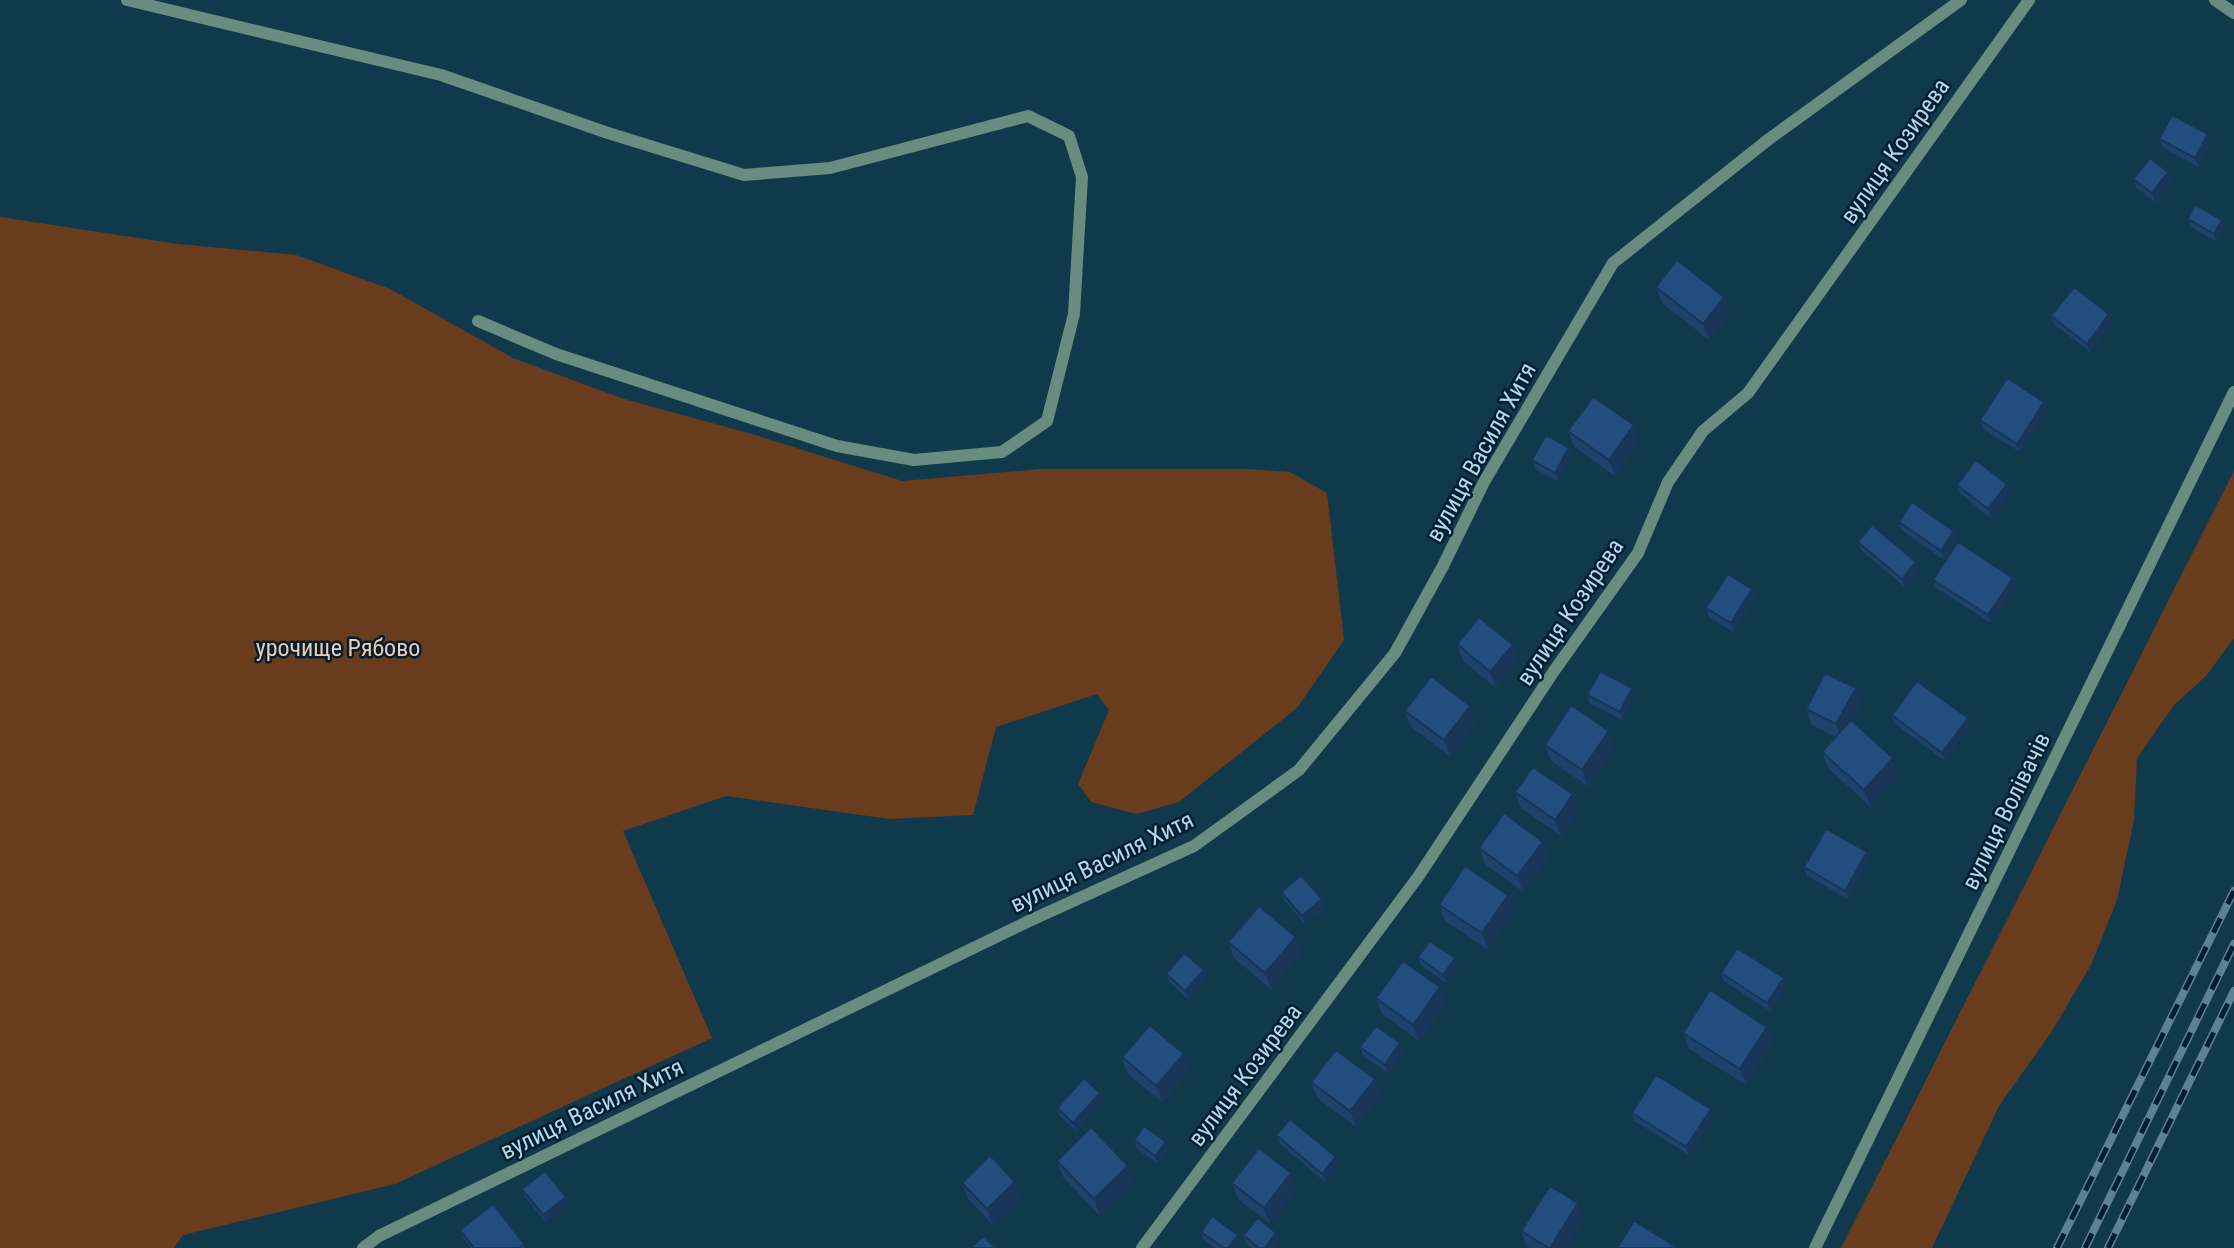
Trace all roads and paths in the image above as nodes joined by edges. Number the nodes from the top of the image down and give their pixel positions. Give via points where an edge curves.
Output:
1 (127, 0) edge
2 (1961, 0) edge
3 (2029, 0) edge
4 (2215, 0) edge
5 (2234, 13) edge
6 (478, 321) dead end
7 (2234, 392) edge
8 (363, 1248) edge
9 (1142, 1248) edge
10 (1815, 1248) edge

1 - 6 street via 441,75 744,175 830,168 1028,116 1069,136 1082,177 1074,314 1047,421 1002,452 914,460 837,446 556,354
2 - 8 street, вулиця Василя Хитя via 1769,139 1613,263 1484,482 1395,653 1299,770 1194,846 1029,920 379,1236
3 - 9 street, вулиця Козирева via 1748,393 1703,431 1668,482 1638,553 1418,877
4 - 5 street
7 - 10 street, вулиця Волівачів

